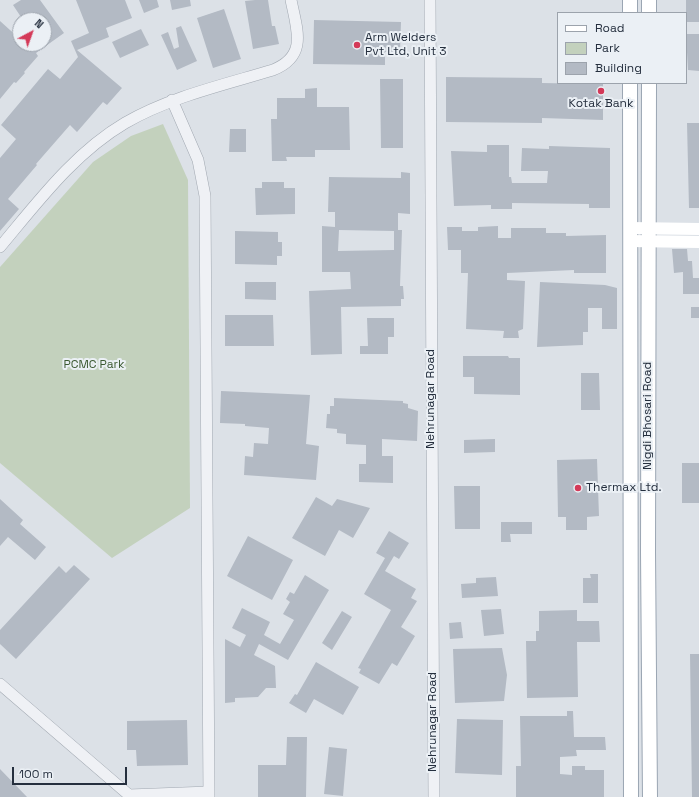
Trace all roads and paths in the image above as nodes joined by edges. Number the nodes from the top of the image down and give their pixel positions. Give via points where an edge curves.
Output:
1 (291, 0) edge
2 (430, 0) edge
3 (630, 0) edge
4 (648, 0) edge
5 (630, 12) edge
6 (649, 12) edge
7 (630, 84) edge
8 (649, 84) edge
9 (172, 100) junction
10 (699, 229) edge
11 (630, 234) junction
12 (649, 235) junction
13 (699, 242) edge
14 (0, 247) edge
15 (0, 684) edge
16 (209, 794) edge
17 (434, 797) edge
18 (631, 797) edge
19 (650, 797) edge

1 - 9 street via 297,50 288,63 273,70
2 - 17 street, Nehrunagar Road
3 - 5 main road
4 - 6 main road
7 - 11 main road, Nigdi Bhosari Road
8 - 12 main road, Nigdi Bhosari Road
9 - 14 street via 124,124 96,144 54,183
9 - 16 street via 198,160 205,196
10 - 12 main road
11 - 12 main road
11 - 18 main road, Nigdi Bhosari Road
12 - 13 main road
12 - 19 main road, Nigdi Bhosari Road
15 - 16 street via 129,795

